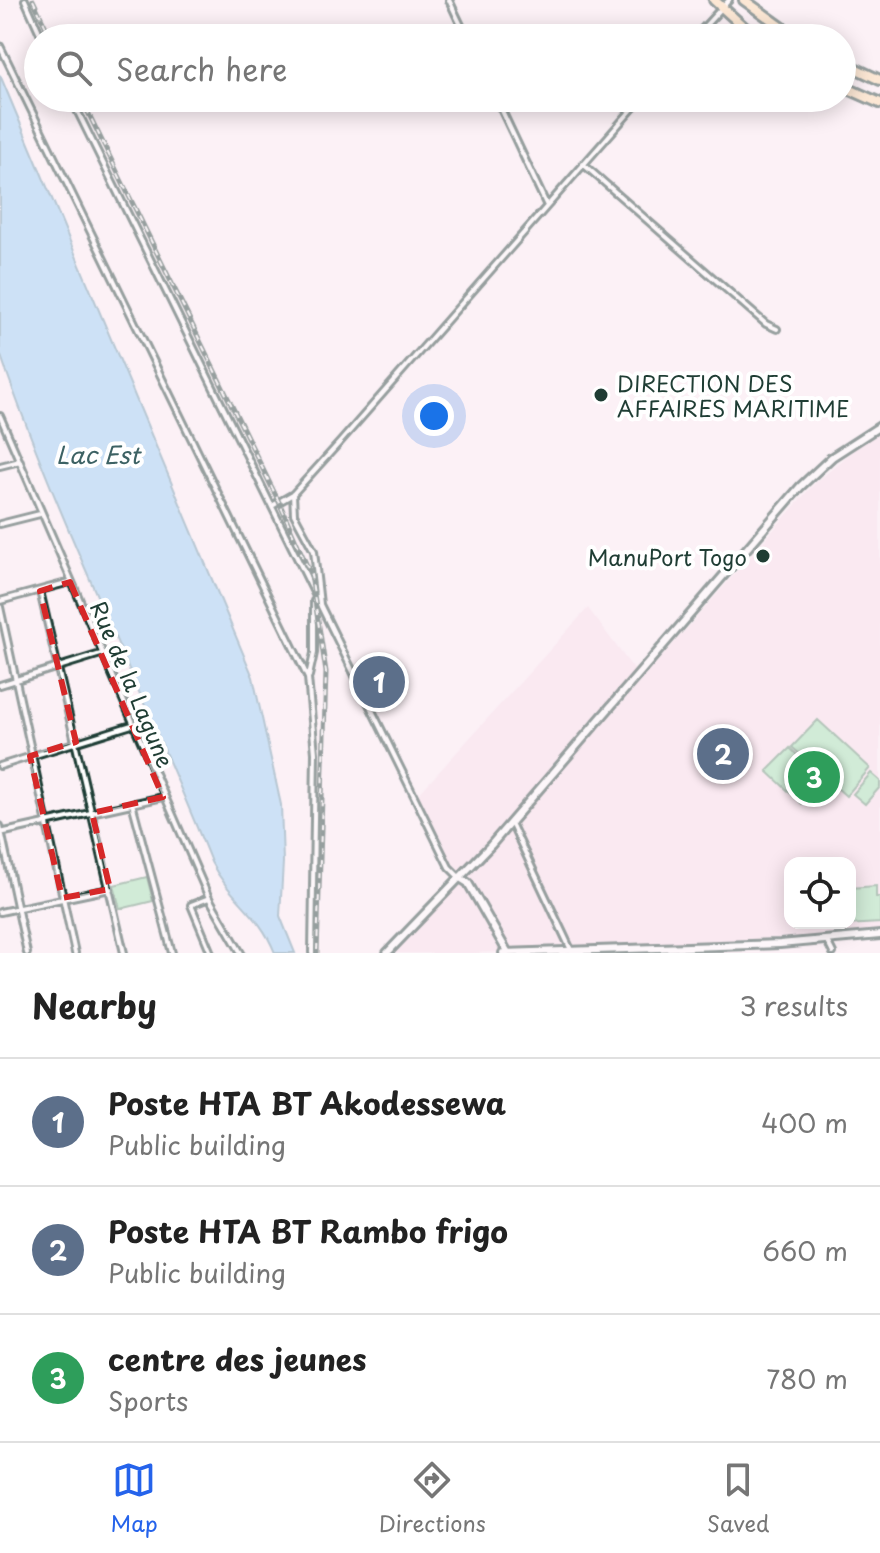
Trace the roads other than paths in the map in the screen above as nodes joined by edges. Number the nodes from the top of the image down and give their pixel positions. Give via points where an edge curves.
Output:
1 (25, 0) edge
2 (449, 0) edge
3 (714, 0) edge
4 (729, 0) edge
5 (744, 0) edge
6 (722, 8) junction
7 (36, 24) edge
8 (460, 24) edge
9 (707, 24) edge
10 (740, 24) edge
11 (777, 24) edge
12 (0, 46) edge
13 (856, 69) edge
14 (880, 80) edge
15 (856, 92) edge
16 (24, 95) edge
17 (880, 103) edge
18 (32, 112) edge
19 (78, 112) edge
20 (503, 112) edge
21 (629, 112) edge
22 (583, 164) junction
23 (547, 206) junction
24 (777, 329) dead end
25 (0, 416) edge
26 (2, 424) edge
27 (880, 426) edge
28 (20, 461) junction
29 (0, 466) edge
30 (293, 494) junction
31 (272, 506) junction
32 (40, 514) junction
33 (0, 524) edge
34 (70, 582) junction
35 (40, 591) junction
36 (314, 598) junction
37 (0, 604) edge
38 (321, 610) junction
39 (104, 653) junction
40 (58, 667) junction
41 (308, 678) junction
42 (15, 680) junction
43 (0, 685) edge
44 (135, 724) junction
45 (76, 742) junction
46 (30, 756) junction
47 (0, 766) edge
48 (163, 797) junction
49 (132, 803) junction
50 (92, 813) junction
51 (45, 823) junction
52 (511, 823) junction
53 (0, 826) edge
54 (1, 833) edge
55 (460, 878) junction
56 (110, 889) junction
57 (62, 898) junction
58 (209, 898) junction
59 (16, 908) junction
60 (0, 912) edge
61 (880, 935) edge
62 (826, 939) junction
63 (780, 944) junction
64 (733, 945) junction
65 (571, 950) junction
66 (663, 950) edge
67 (27, 953) edge
68 (75, 953) edge
69 (124, 953) edge
70 (172, 953) edge
71 (211, 953) edge
72 (241, 953) edge
73 (312, 953) edge
74 (387, 953) edge
75 (506, 953) edge
76 (736, 953) edge
77 (785, 953) edge
78 (833, 953) edge

1 - 7 street
2 - 8 street
3 - 6 highway
4 - 6 street
5 - 11 highway
6 - 9 street
6 - 10 highway
12 - 16 street
13 - 14 highway
15 - 17 highway
18 - 41 street
19 - 31 street
20 - 23 street
21 - 22 street
22 - 23 street
22 - 24 street
23 - 30 street
25 - 26 street, Rue de la Lagune
26 - 28 street, Rue de la Lagune
27 - 52 main road via 832,457 800,487
28 - 29 street
28 - 32 street, Rue de la Lagune
30 - 31 street
30 - 38 street via 294,514 314,551
31 - 36 street
32 - 33 street
32 - 34 street, Rue de la Lagune
34 - 35 street
34 - 39 street, Rue de la Lagune
35 - 37 street
35 - 40 street
36 - 38 street
36 - 41 street via 314,653
37 - 42 street
38 - 55 street via 449,867
39 - 40 street
39 - 44 street, Rue de la Lagune
40 - 42 street
40 - 45 street
41 - 73 street via 315,753
42 - 43 street
42 - 46 street
44 - 45 street
44 - 48 street, Rue de la Lagune
45 - 46 street
45 - 50 street
46 - 47 street
46 - 51 street
48 - 49 street
48 - 58 street, Rue de la Lagune
49 - 50 street
49 - 70 street
50 - 51 street
50 - 56 street
51 - 54 street
51 - 57 street
52 - 55 main road
52 - 65 street
53 - 54 street
54 - 59 street
55 - 74 main road
55 - 75 main road via 468,883
56 - 57 street
56 - 69 street
57 - 59 street
57 - 68 street
58 - 71 street via 191,905
58 - 72 street, Rue de la Lagune
59 - 60 street
59 - 67 street
61 - 62 main road
62 - 63 main road
62 - 78 street
63 - 64 main road
63 - 77 street
64 - 66 main road
64 - 76 street
65 - 66 main road
65 - 75 main road

